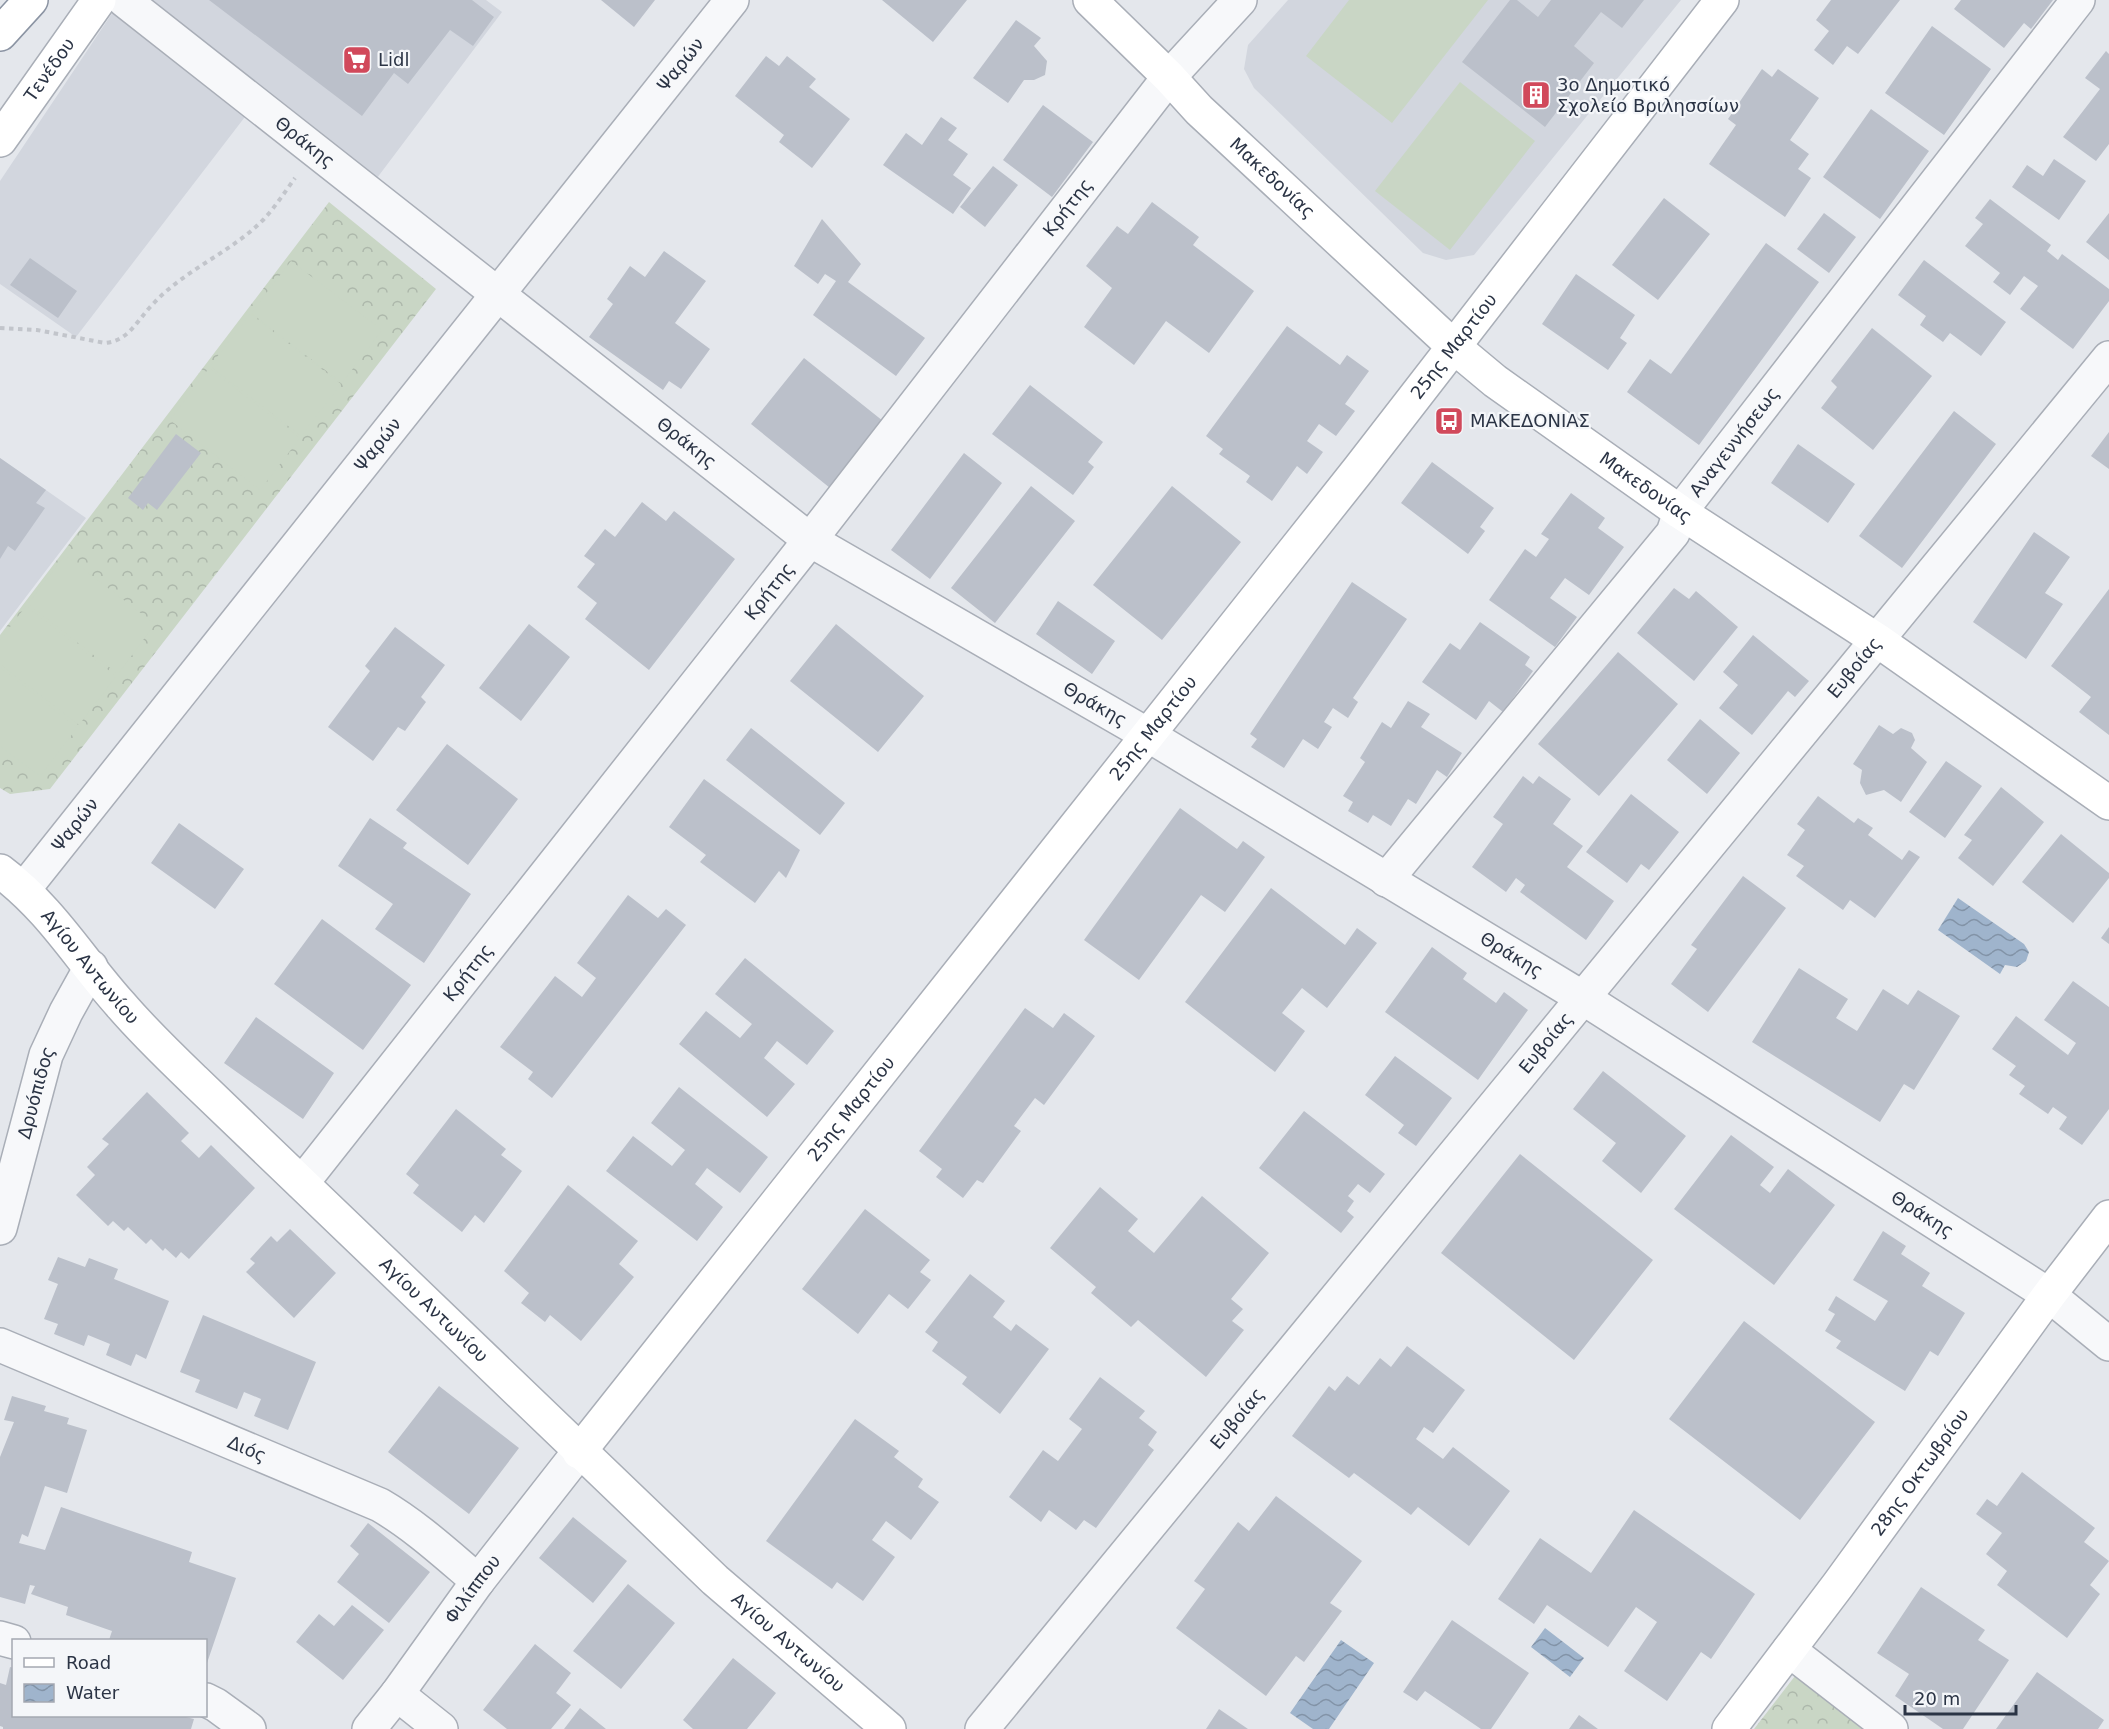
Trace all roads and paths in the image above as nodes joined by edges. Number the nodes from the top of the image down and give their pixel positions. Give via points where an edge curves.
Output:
1 (31, 0) edge
2 (99, 0) edge
3 (124, 0) edge
4 (732, 0) edge
5 (1090, 0) edge
6 (1240, 0) edge
7 (1722, 0) edge
8 (2078, 0) edge
9 (0, 34) edge
10 (1169, 78) junction
11 (0, 140) edge
12 (315, 151) junction
13 (497, 295) junction
14 (0, 328) edge
15 (1453, 346) junction
16 (2109, 358) edge
17 (1680, 512) junction
18 (810, 540) junction
19 (1877, 640) junction
20 (1148, 735) junction
21 (2109, 803) edge
22 (12, 880) edge
23 (1386, 880) junction
24 (91, 967) junction
25 (1583, 998) junction
26 (302, 1183) junction
27 (2109, 1217) edge
28 (0, 1228) edge
29 (2049, 1295) junction
30 (2109, 1344) edge
31 (0, 1345) edge
32 (579, 1452) junction
33 (478, 1581) junction
34 (1789, 1650) junction
35 (397, 1694) junction
36 (207, 1700) edge
37 (249, 1729) edge
38 (369, 1729) edge
39 (441, 1729) edge
40 (889, 1729) edge
41 (982, 1729) edge
42 (1729, 1729) edge
43 (1892, 1729) edge

1 - 9 main road
2 - 11 main road, Τενέδου
3 - 12 street, Θράκης
4 - 13 street, Ψαρών
5 - 10 main road, Μακεδονίας
6 - 10 street, Κρήτης
7 - 15 main road, 25ης Μαρτίου
8 - 17 street, Αναγεννήσεως
10 - 15 main road, Μακεδονίας
10 - 18 street, Κρήτης
12 - 13 street, Θράκης
12 - 14 path via 263,219 154,303 127,336 105,343 37,330
13 - 18 street, Θράκης
13 - 22 street, Ψαρών
15 - 17 main road, Μακεδονίας via 1495,381
15 - 20 main road, 25ης Μαρτίου
16 - 19 street, Ευβοίας
17 - 19 main road, Μακεδονίας
17 - 23 street, Αναγεννήσεως via 1673,533
18 - 20 street, Θράκης
18 - 26 street, Κρήτης
19 - 21 main road, Μακεδονίας
19 - 25 street, Ευβοίας
20 - 23 street, Θράκης
20 - 32 main road, 25ης Μαρτίου
22 - 24 main road, Αγίου Αντωνίου
23 - 25 street, Θράκης
24 - 26 main road, Αγίου Αντωνίου via 158,1045
24 - 28 street, Δρυόπιδος via 46,1055
25 - 29 street, Θράκης
25 - 41 street, Ευβοίας
26 - 32 main road, Αγίου Αντωνίου
27 - 29 main road, 28ης Οκτωβρίου
29 - 30 street, Θράκης
29 - 34 main road, 28ης Οκτωβρίου
31 - 33 street, Διός via 380,1505 431,1540
32 - 33 street, Φιλίππου
32 - 40 main road, Αγίου Αντωνίου via 715,1580
33 - 35 street, Φιλίππου
34 - 42 main road, 28ης Οκτωβρίου
34 - 43 street
35 - 38 street, Φιλίππου
35 - 39 street
36 - 37 street

